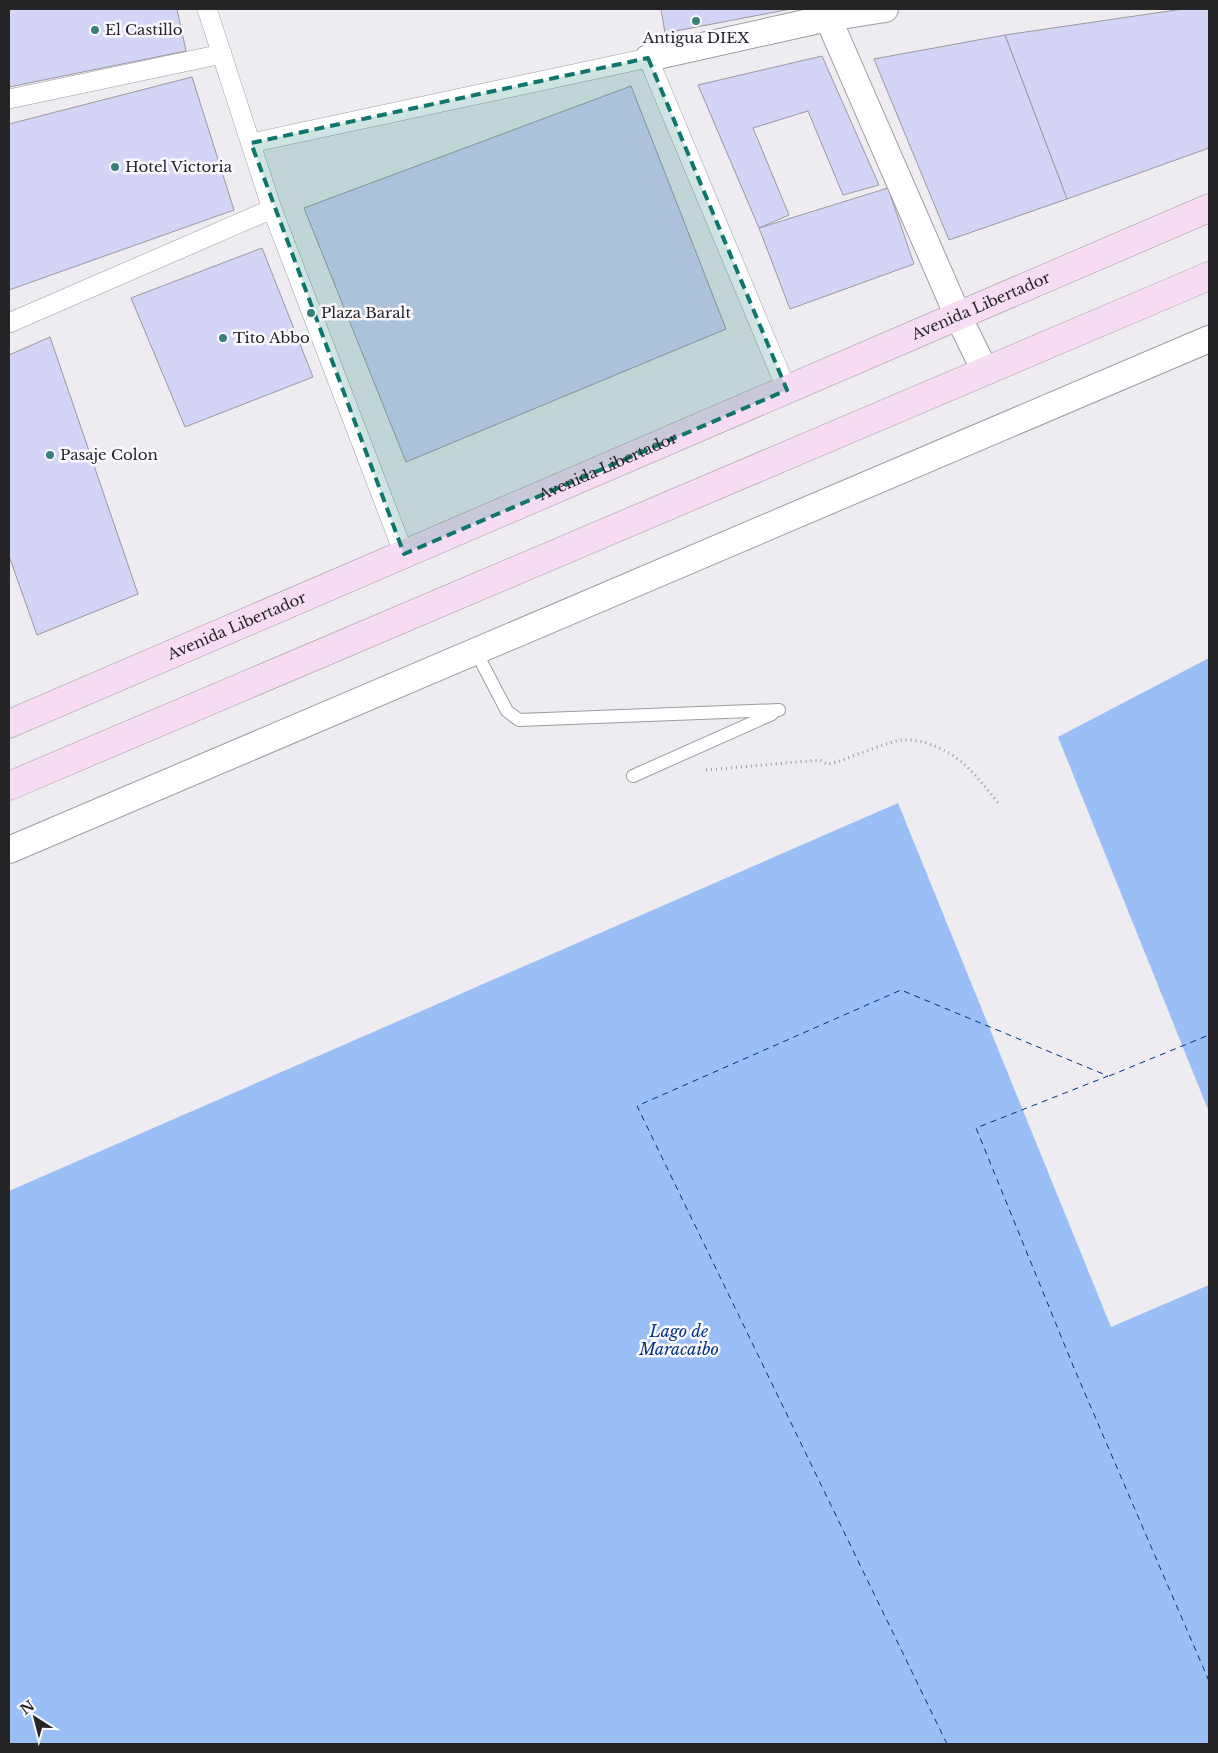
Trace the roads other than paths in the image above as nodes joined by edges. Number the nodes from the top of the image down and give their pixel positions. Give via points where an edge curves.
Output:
1 (207, 9) edge
2 (885, 9) edge
3 (828, 13) edge
4 (222, 54) junction
5 (648, 58) junction
6 (9, 99) edge
7 (251, 143) junction
8 (1209, 208) edge
9 (272, 209) junction
10 (1209, 276) edge
11 (958, 316) junction
12 (9, 323) edge
13 (1209, 339) edge
14 (985, 371) junction
15 (786, 390) junction
16 (404, 554) junction
17 (476, 652) junction
18 (9, 724) edge
19 (633, 776) dead end
20 (9, 786) edge
21 (9, 850) edge

1 - 4 street
2 - 3 street
3 - 5 street
3 - 11 street
4 - 6 street
4 - 7 street
5 - 7 street
5 - 15 street
7 - 9 street
8 - 11 main road, Avenida Libertador
9 - 12 street
9 - 16 street
10 - 14 main road
11 - 14 street
11 - 15 main road, Avenida Libertador
13 - 17 street
14 - 20 main road
15 - 16 main road, Avenida Libertador
16 - 18 main road, Avenida Libertador
17 - 19 lane via 507,711 519,720 779,710
17 - 21 street

